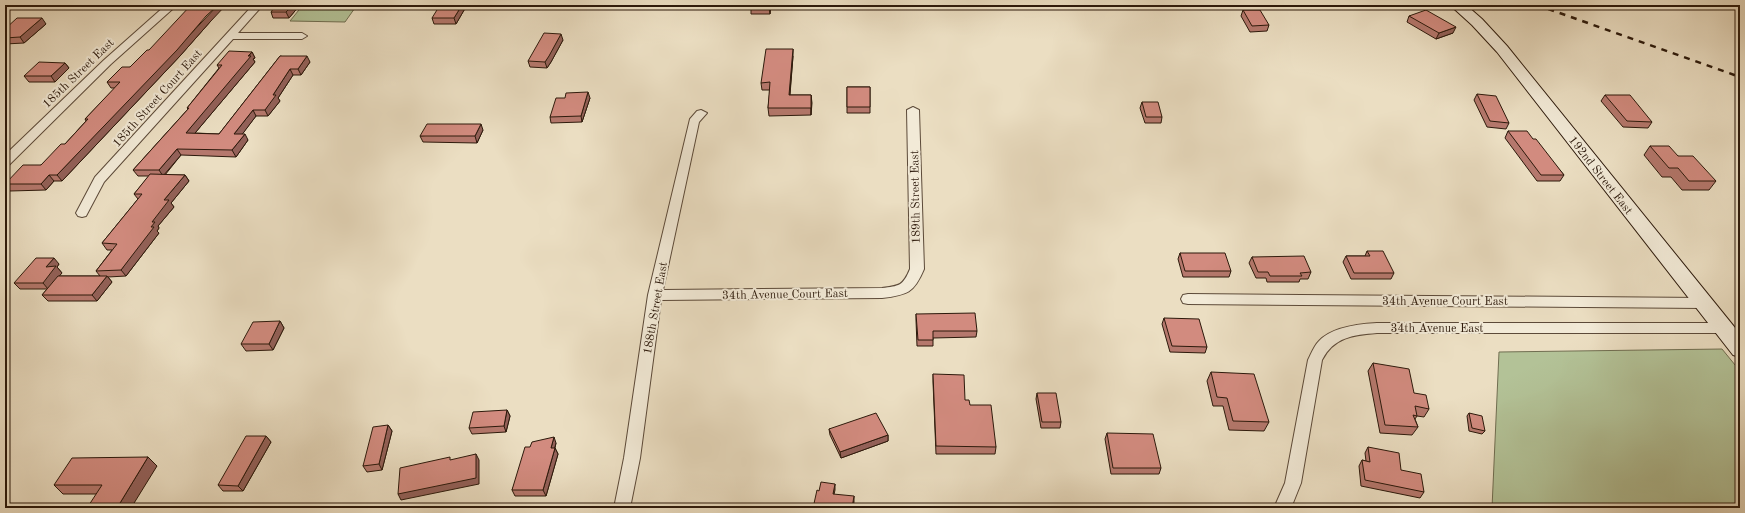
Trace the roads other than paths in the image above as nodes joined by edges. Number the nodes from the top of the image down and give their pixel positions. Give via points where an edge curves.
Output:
1 (172, 5) edge
2 (258, 5) edge
3 (1457, 5) edge
4 (230, 36) junction
5 (302, 36) dead end
6 (913, 110) dead end
7 (701, 113) dead end
8 (5, 162) edge
9 (82, 213) dead end
10 (912, 283) joint
11 (656, 295) junction
12 (1188, 300) dead end
13 (1703, 303) junction
14 (1723, 328) junction
15 (1740, 349) edge
16 (622, 508) edge
17 (1282, 508) edge

1 - 8 street, 185th Street East via 145,26
2 - 4 street, 185th Street Court East
3 - 13 street, 192nd Street East via 1502,49
4 - 5 street
4 - 9 street, 185th Street Court East via 99,180
6 - 10 street, 189th Street East via 917,269
7 - 11 street, 188th Street East via 694,121
10 - 11 street, 34th Avenue Court East via 904,289 882,293
11 - 16 street, 188th Street East
12 - 13 street, 34th Avenue Court East
13 - 14 street, 192nd Street East
14 - 15 street, 192nd Street East
14 - 17 street, 34th Avenue East via 1377,328 1361,329 1342,335 1324,345 1315,360 1293,483 1286,504

